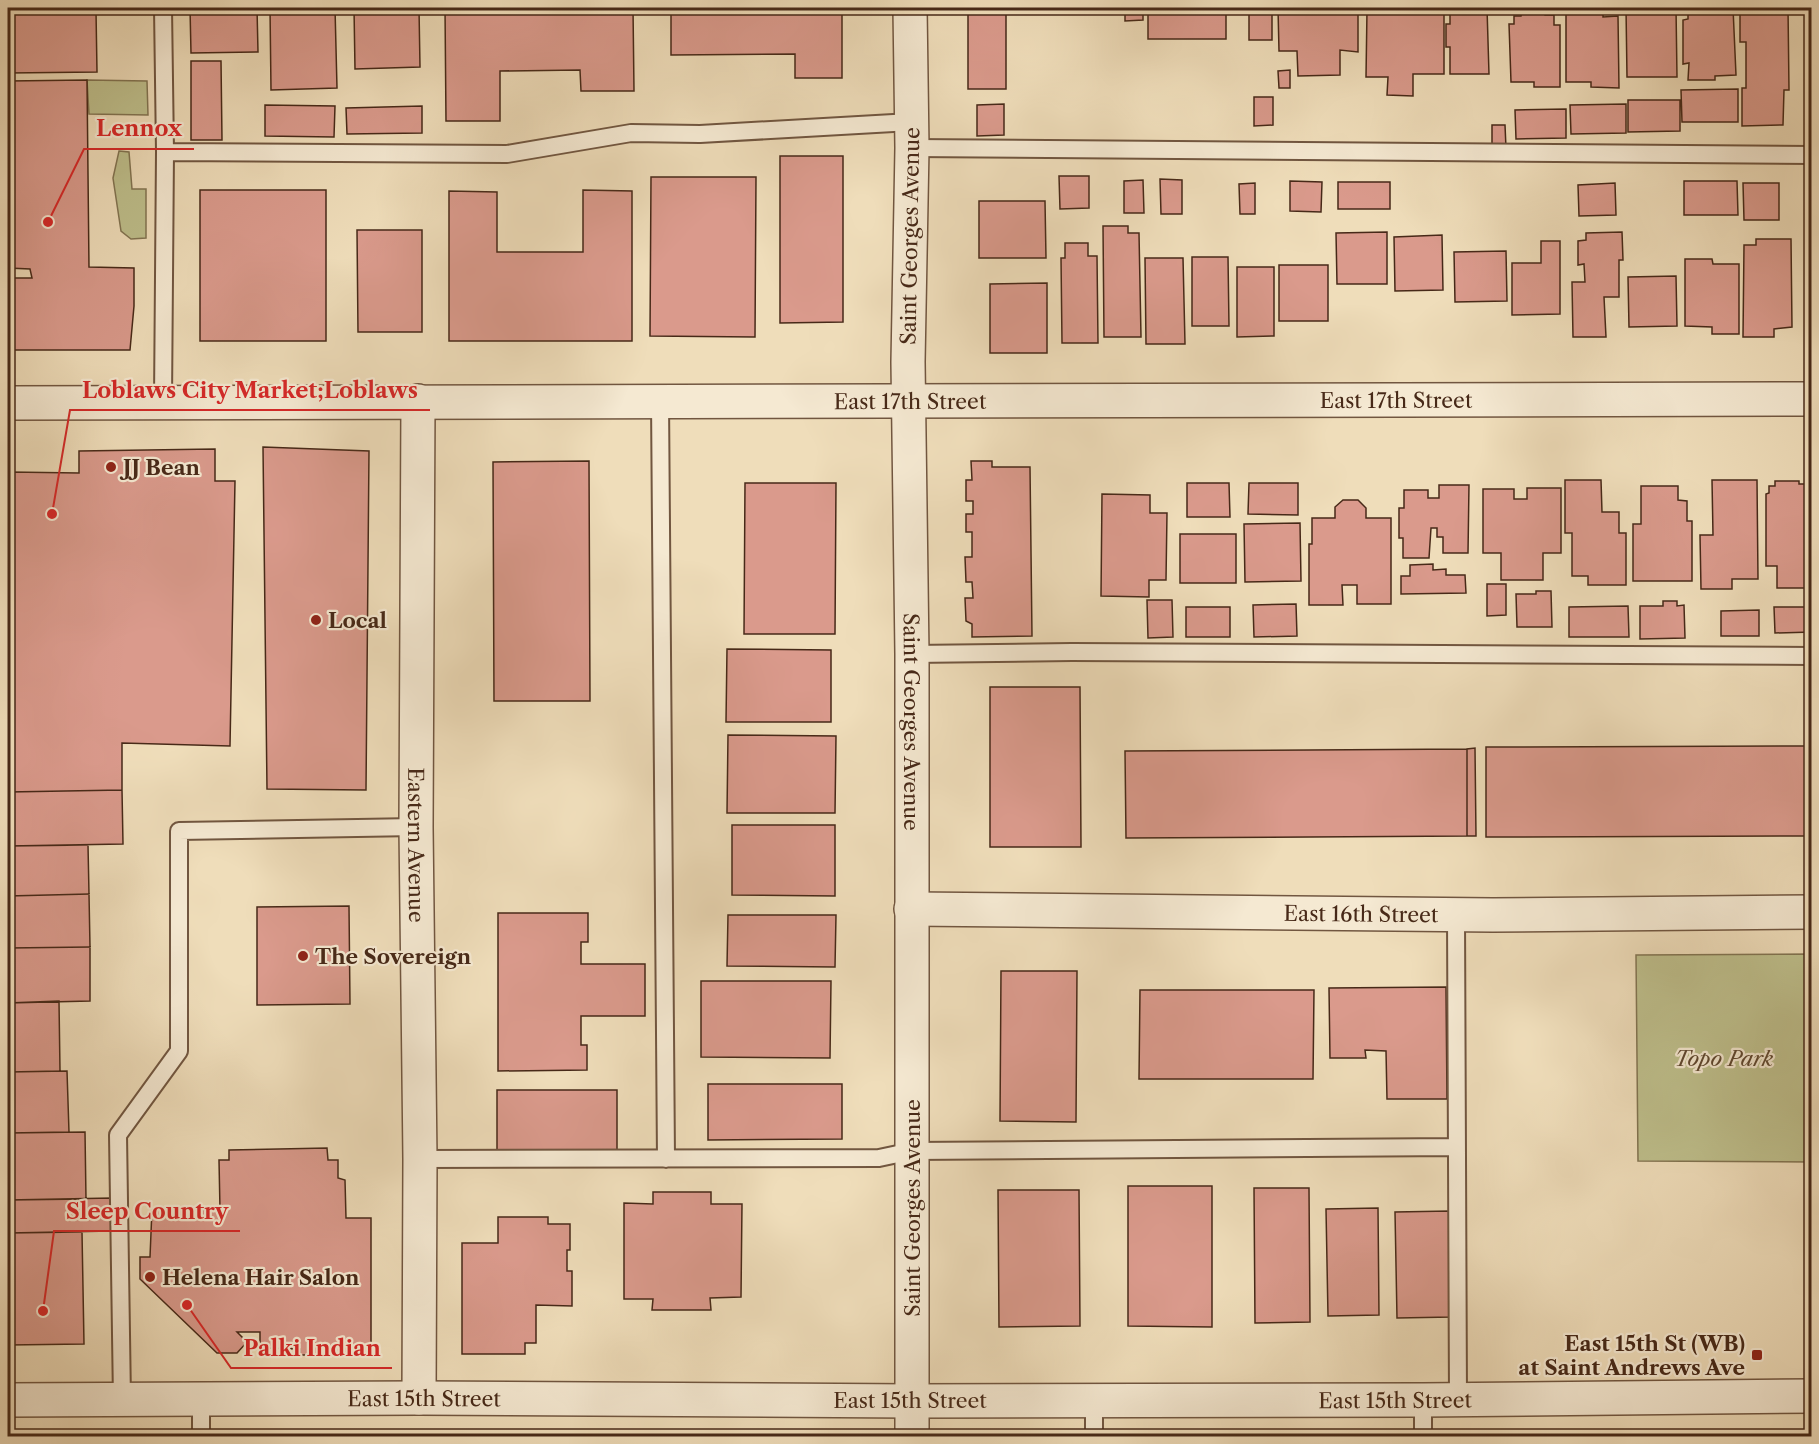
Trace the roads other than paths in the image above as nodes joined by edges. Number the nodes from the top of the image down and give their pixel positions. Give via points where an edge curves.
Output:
1 (163, 8) edge
2 (910, 8) edge
3 (911, 135) junction
4 (165, 152) junction
5 (1812, 155) edge
6 (1812, 399) edge
7 (660, 400) junction
8 (908, 400) junction
9 (163, 401) junction
10 (418, 401) junction
11 (8, 403) edge
12 (912, 654) junction
13 (1812, 656) edge
14 (416, 827) junction
15 (911, 909) junction
16 (1812, 912) edge
17 (1456, 915) junction
18 (1457, 1147) junction
19 (912, 1151) junction
20 (420, 1159) junction
21 (666, 1159) junction
22 (1812, 1396) edge
23 (419, 1398) junction
24 (1458, 1399) junction
25 (8, 1400) edge
26 (122, 1400) junction
27 (201, 1400) junction
28 (1423, 1400) junction
29 (912, 1401) junction
30 (1094, 1401) junction
31 (201, 1437) edge
32 (912, 1437) edge
33 (1094, 1437) edge
34 (1423, 1437) edge

1 - 4 lane
2 - 3 street, Saint Georges Avenue
3 - 4 lane via 631,133 507,154
3 - 5 lane
3 - 8 street, Saint Georges Avenue
4 - 9 lane
6 - 8 street, East 17th Street
7 - 8 street, East 17th Street
7 - 10 street, East 17th Street
7 - 21 lane
8 - 12 street, Saint Georges Avenue
9 - 10 street, East 17th Street
9 - 11 street, East 17th Street
10 - 14 street, Eastern Avenue
12 - 13 lane
12 - 15 street, Saint Georges Avenue
14 - 20 street, Eastern Avenue
14 - 26 lane via 179,831 179,1051 118,1135
15 - 17 street, East 16th Street
15 - 19 street, Saint Georges Avenue
16 - 17 street, East 16th Street
17 - 18 lane
18 - 19 lane
18 - 24 lane
19 - 21 lane via 879,1158
19 - 29 street, Saint Georges Avenue
20 - 21 lane
20 - 23 street, Eastern Avenue
22 - 24 street, East 15th Street
23 - 27 street, East 15th Street
23 - 29 street, East 15th Street
24 - 28 street, East 15th Street
25 - 26 street, East 15th Street
26 - 27 street, East 15th Street
27 - 31 lane
28 - 30 street, East 15th Street
28 - 34 lane
29 - 30 street, East 15th Street
29 - 32 street, Saint Georges Avenue
30 - 33 lane

